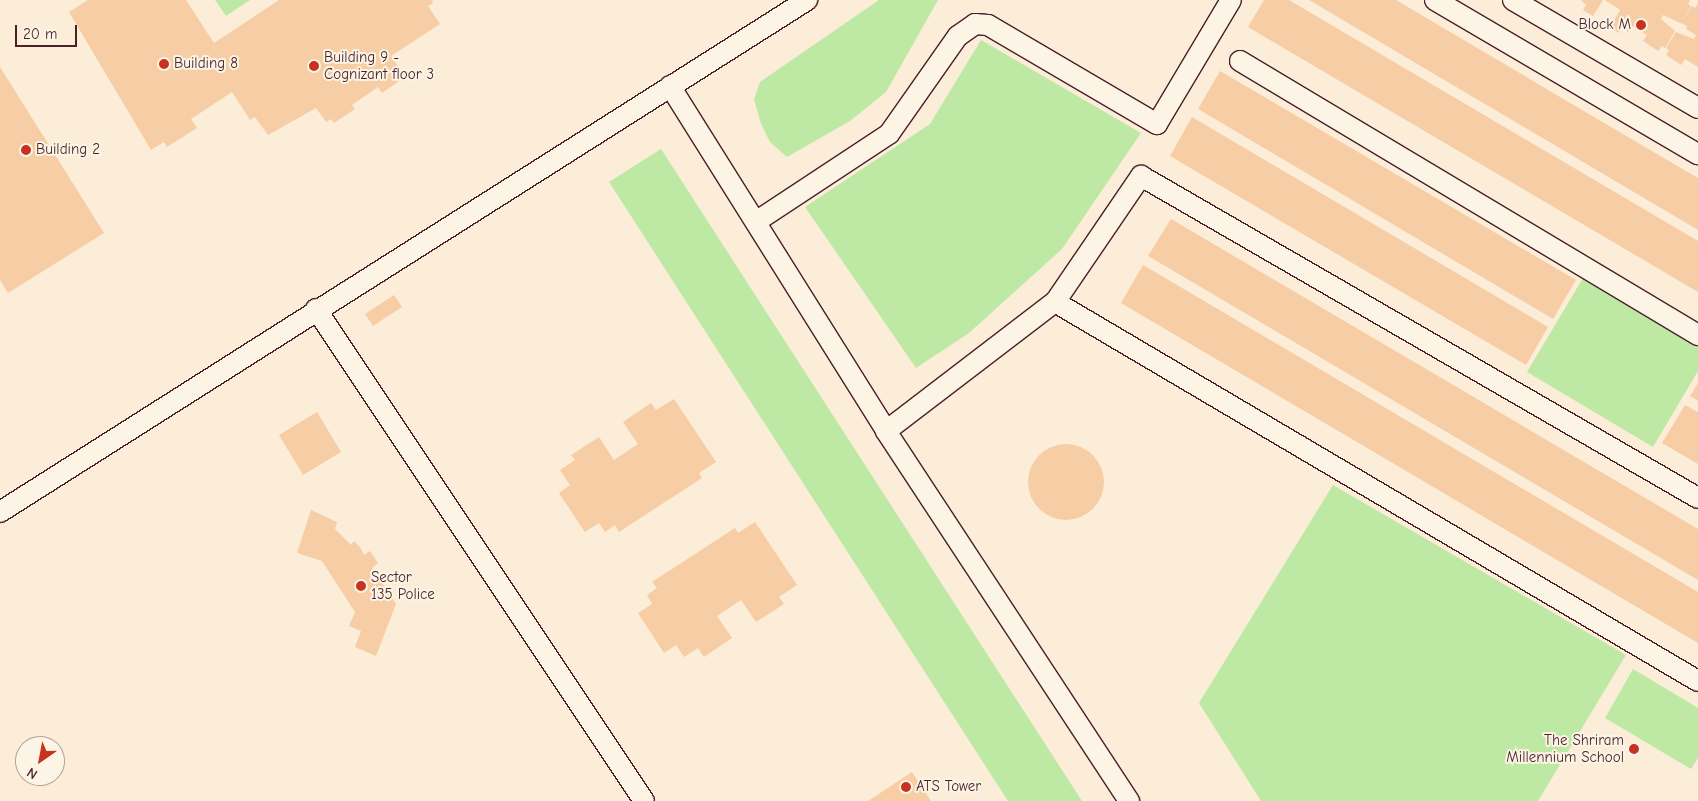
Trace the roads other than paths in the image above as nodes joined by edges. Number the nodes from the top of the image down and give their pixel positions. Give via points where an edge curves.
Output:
1 (807, 0) edge
2 (1231, 0) edge
3 (1435, 0) edge
4 (1514, 0) edge
5 (1240, 61) dead end
6 (670, 86) junction
7 (1698, 108) edge
8 (1698, 154) edge
9 (757, 221) junction
10 (1056, 302) junction
11 (316, 309) junction
12 (1698, 335) edge
13 (886, 430) junction
14 (1698, 498) edge
15 (0, 512) edge
16 (1698, 681) edge
17 (644, 801) edge
18 (1129, 801) edge

1 - 6 street
2 - 9 street via 1157,124 988,25 975,24 958,36 889,134
3 - 8 street
4 - 7 street
5 - 12 street
6 - 9 street
6 - 11 street
9 - 13 street
10 - 13 street
10 - 14 street via 1141,176
10 - 16 street
11 - 15 street
11 - 17 street
13 - 18 street

